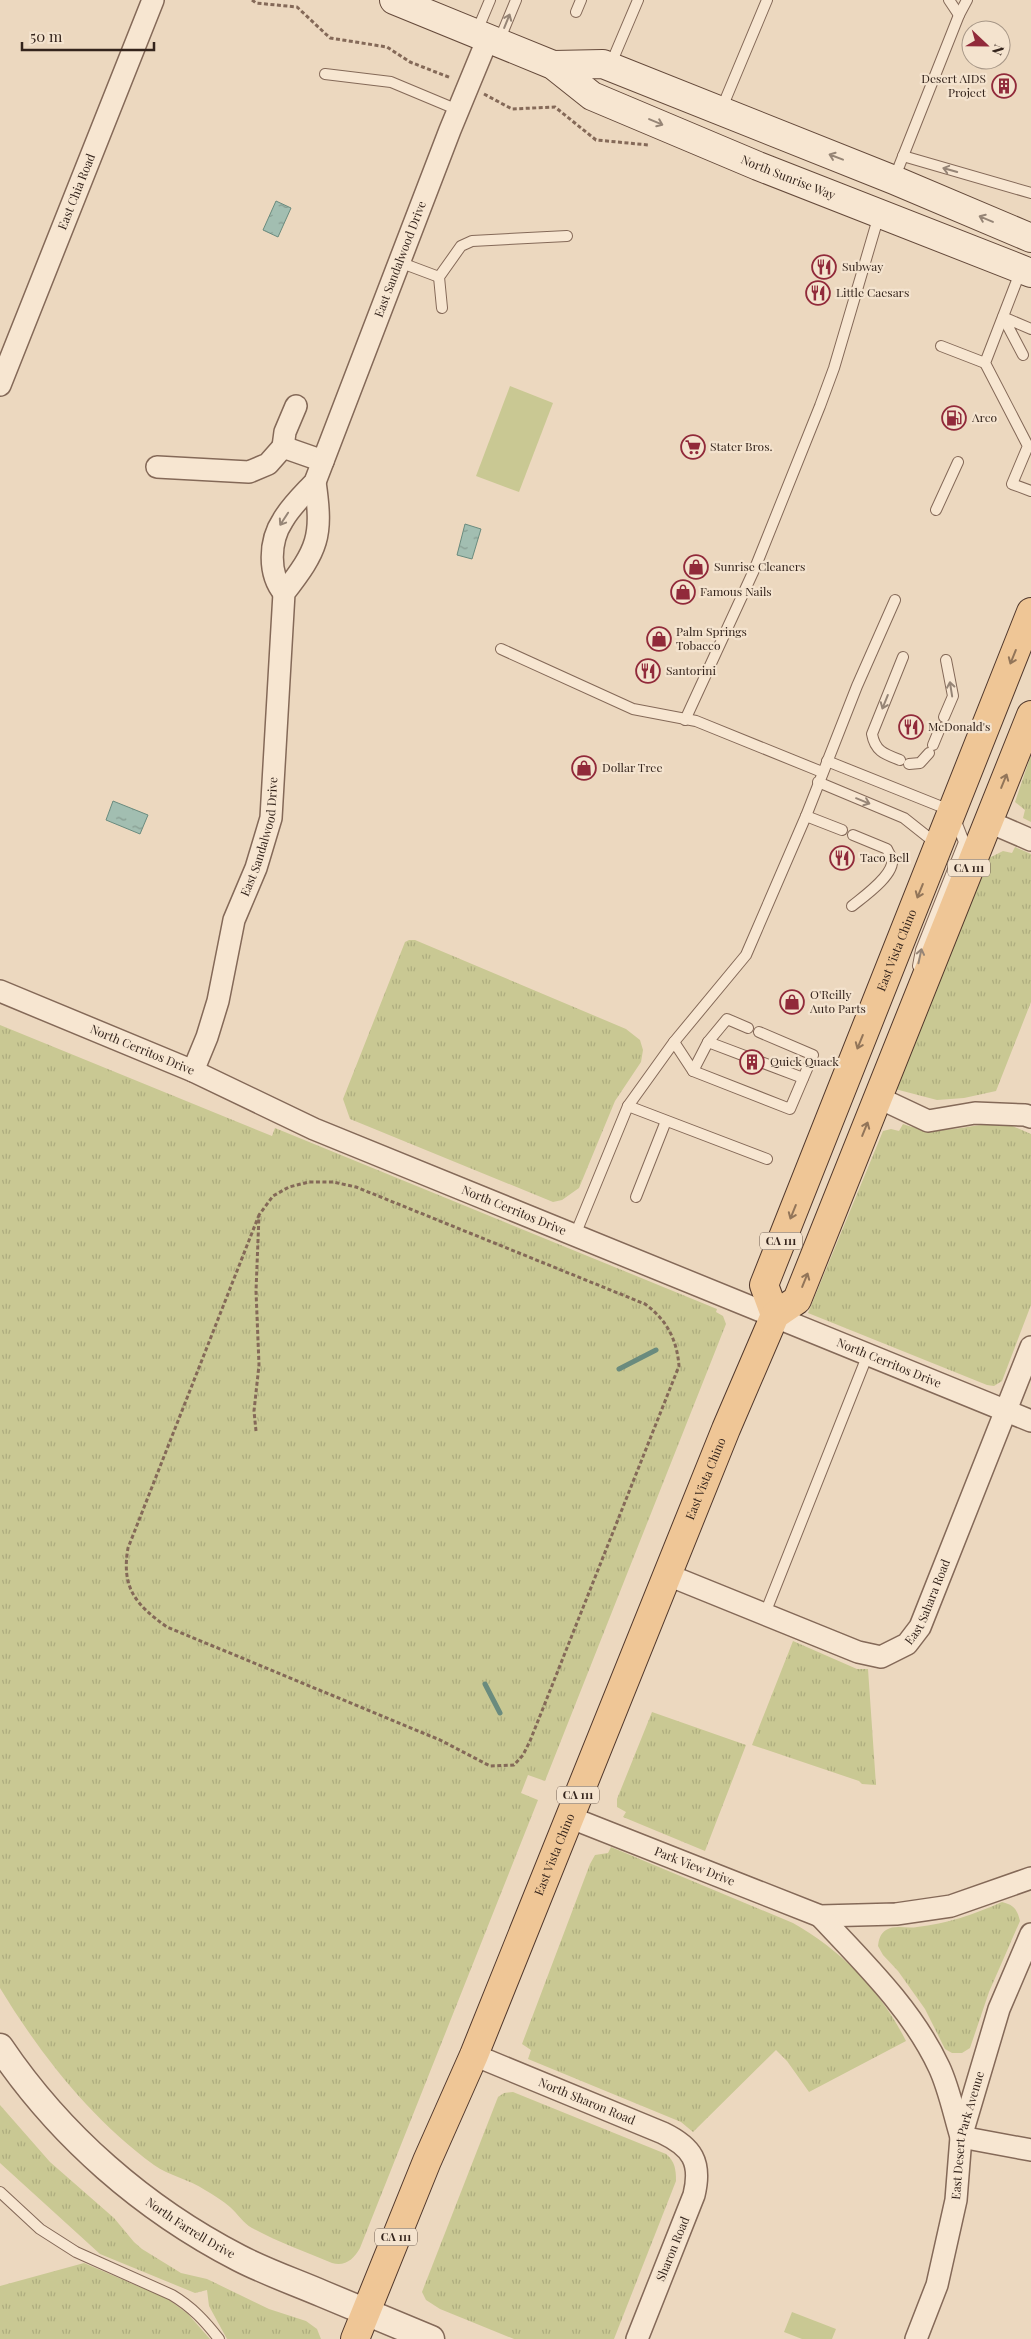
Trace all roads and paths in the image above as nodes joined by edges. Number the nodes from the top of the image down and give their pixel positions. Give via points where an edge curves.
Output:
1 (153, 0) edge
2 (394, 0) edge
3 (490, 0) edge
4 (516, 0) edge
5 (581, 0) edge
6 (638, 0) edge
7 (766, 0) edge
8 (949, 0) edge
9 (967, 0) edge
10 (576, 12) dead end
11 (959, 15) junction
12 (488, 38) junction
13 (553, 65) junction
14 (610, 66) junction
15 (325, 74) dead end
16 (592, 96) junction
17 (458, 110) junction
18 (720, 111) junction
19 (898, 168) junction
20 (1031, 193) edge
21 (879, 214) junction
22 (567, 236) dead end
23 (1031, 238) edge
24 (399, 262) junction
25 (1026, 271) edge
26 (439, 277) junction
27 (442, 308) dead end
28 (1004, 317) junction
29 (1031, 329) edge
30 (941, 346) dead end
31 (1023, 355) dead end
32 (985, 363) junction
33 (0, 385) edge
34 (296, 406) dead end
35 (1030, 445) edge
36 (283, 447) junction
37 (323, 461) junction
38 (958, 462) dead end
39 (157, 467) dead end
40 (315, 482) junction
41 (1031, 491) edge
42 (936, 510) dead end
43 (284, 593) junction
44 (895, 600) dead end
45 (1031, 612) edge
46 (501, 649) dead end
47 (903, 657) dead end
48 (946, 660) dead end
49 (1031, 715) edge
50 (944, 717) dead end
51 (685, 720) junction
52 (940, 728) dead end
53 (827, 761) junction
54 (820, 777) junction
55 (952, 811) junction
56 (806, 816) junction
57 (987, 821) junction
58 (842, 830) dead end
59 (853, 835) dead end
60 (1031, 840) edge
61 (938, 846) junction
62 (852, 906) dead end
63 (0, 991) edge
64 (908, 1021) junction
65 (748, 1028) dead end
66 (759, 1032) dead end
67 (674, 1042) junction
68 (708, 1042) junction
69 (193, 1071) junction
70 (693, 1071) junction
71 (803, 1078) junction
72 (877, 1097) junction
73 (628, 1106) junction
74 (1031, 1118) edge
75 (666, 1121) junction
76 (767, 1159) dead end
77 (636, 1197) dead end
78 (259, 1215) junction
79 (575, 1234) junction
80 (775, 1316) junction
81 (1031, 1347) edge
82 (868, 1354) junction
83 (1006, 1411) junction
84 (1031, 1421) edge
85 (256, 1431) dead end
86 (668, 1575) junction
87 (764, 1616) junction
88 (569, 1817) junction
89 (1031, 1878) edge
90 (820, 1916) junction
91 (1031, 1934) edge
92 (0, 2047) edge
93 (474, 2055) junction
94 (961, 2136) junction
95 (1031, 2150) edge
96 (694, 2157) joint
97 (0, 2192) edge
98 (365, 2312) junction
99 (219, 2339) edge
100 (355, 2339) edge
101 (431, 2339) edge
102 (637, 2339) edge
103 (916, 2339) edge

1 - 33 street, East Chia Road
2 - 12 main road, North Sunrise Way
3 - 12 lane
12 -> 4 lane
5 - 10 lane
6 - 14 lane
7 - 18 lane
8 - 11 lane
9 - 11 lane
11 - 19 lane
12 - 13 main road, North Sunrise Way
12 - 17 street, East Sandalwood Drive
13 - 14 main road, North Sunrise Way
13 - 16 main road, North Sunrise Way
14 - 18 main road, North Sunrise Way
15 - 17 lane via 391,82
16 - 18 main road via 602,90 617,88 691,116 712,117
16 -> 21 main road, North Sunrise Way
17 - 24 street, East Sandalwood Drive
19 -> 18 main road, North Sunrise Way
20 -> 19 lane
23 -> 19 main road, North Sunrise Way
21 - 25 main road, North Sunrise Way
21 - 51 lane via 824,397 755,568
22 - 26 lane via 472,241 461,246
24 - 26 lane
24 - 37 street, East Sandalwood Drive
25 - 28 lane
26 - 27 lane
28 - 29 lane
28 - 31 lane
28 - 32 lane
30 - 32 lane
32 - 35 lane
34 - 36 street
35 - 41 lane via 1012,484
36 - 37 street
36 - 39 street via 268,464 249,472
37 - 40 street, East Sandalwood Drive
38 - 42 lane
40 - 43 street, East Sandalwood Drive via 320,522 316,546
40 -> 43 street, East Sandalwood Drive via 282,520 276,534 273,574
43 - 69 street, East Sandalwood Drive via 271,818 256,868 234,920 218,1001
44 - 53 lane
45 -> 55 main road, East Vista Chino / CA 111
46 - 51 lane via 620,703
47 -> 52 lane via 872,734 874,745 881,753 920,764
50 -> 48 lane via 953,696
57 -> 49 main road, CA 111
51 - 54 lane via 696,721
53 - 54 lane
53 - 55 lane
54 - 56 lane
54 -> 61 lane via 904,818
55 - 61 main road, East Vista Chino / CA 111
64 -> 55 lane via 921,950 964,842
56 - 58 lane
56 - 67 lane via 746,954
57 - 60 street
57 - 64 main road, CA 111
59 - 62 lane via 887,848 892,867 887,876
61 -> 80 main road, East Vista Chino / CA 111 via 764,1285
63 - 69 street, North Cerritos Drive
64 - 72 main road, CA 111
65 - 68 lane via 727,1019
66 - 71 lane via 813,1055
67 - 70 lane
67 - 73 lane
68 - 70 lane
68 - 71 lane
69 - 79 street, North Cerritos Drive via 314,1129
70 - 71 lane via 790,1109
72 - 74 street via 928,1121 975,1113
80 -> 72 main road, CA 111 via 797,1300
73 - 75 lane
73 - 79 lane
75 - 76 lane
75 - 77 lane
78 - 78 path via 272,1196 289,1187 317,1182 356,1187 645,1304 659,1315 670,1332 677,1348 679,1366 530,1741 514,1765 490,1766 440,1740 166,1627 145,1612 135,1599 126,1579 128,1548
78 - 85 path
79 - 80 street, North Cerritos Drive
80 - 82 street, North Cerritos Drive
80 - 86 main road, East Vista Chino / CA 111
81 - 83 street, East Sahara Road
82 - 83 street, North Cerritos Drive
82 - 87 lane
83 - 84 street, North Cerritos Drive
83 - 87 street, East Sahara Road via 920,1627 907,1644 881,1657
86 - 87 street, East Sahara Road
86 - 88 main road, East Vista Chino / CA 111
88 - 90 street, Park View Drive
88 - 93 main road, East Vista Chino / CA 111
89 - 90 street, Park View Drive via 951,1906 896,1914
90 - 94 street, Park View Drive via 905,2011 939,2067
91 - 94 street, East Desert Park Avenue via 999,2009
92 - 98 street, North Farrell Drive via 66,2129 156,2207 238,2257
93 - 96 street, North Sharon Road via 663,2133 681,2143
93 - 98 main road, East Vista Chino / CA 111
94 - 95 street
94 - 103 street, East Desert Park Avenue via 956,2200 946,2247 937,2285
96 - 102 street, Sharon Road via 697,2176 694,2195
97 - 99 lane via 40,2229 76,2252 185,2303
98 - 100 main road, East Vista Chino / CA 111
98 - 101 street, North Farrell Drive

